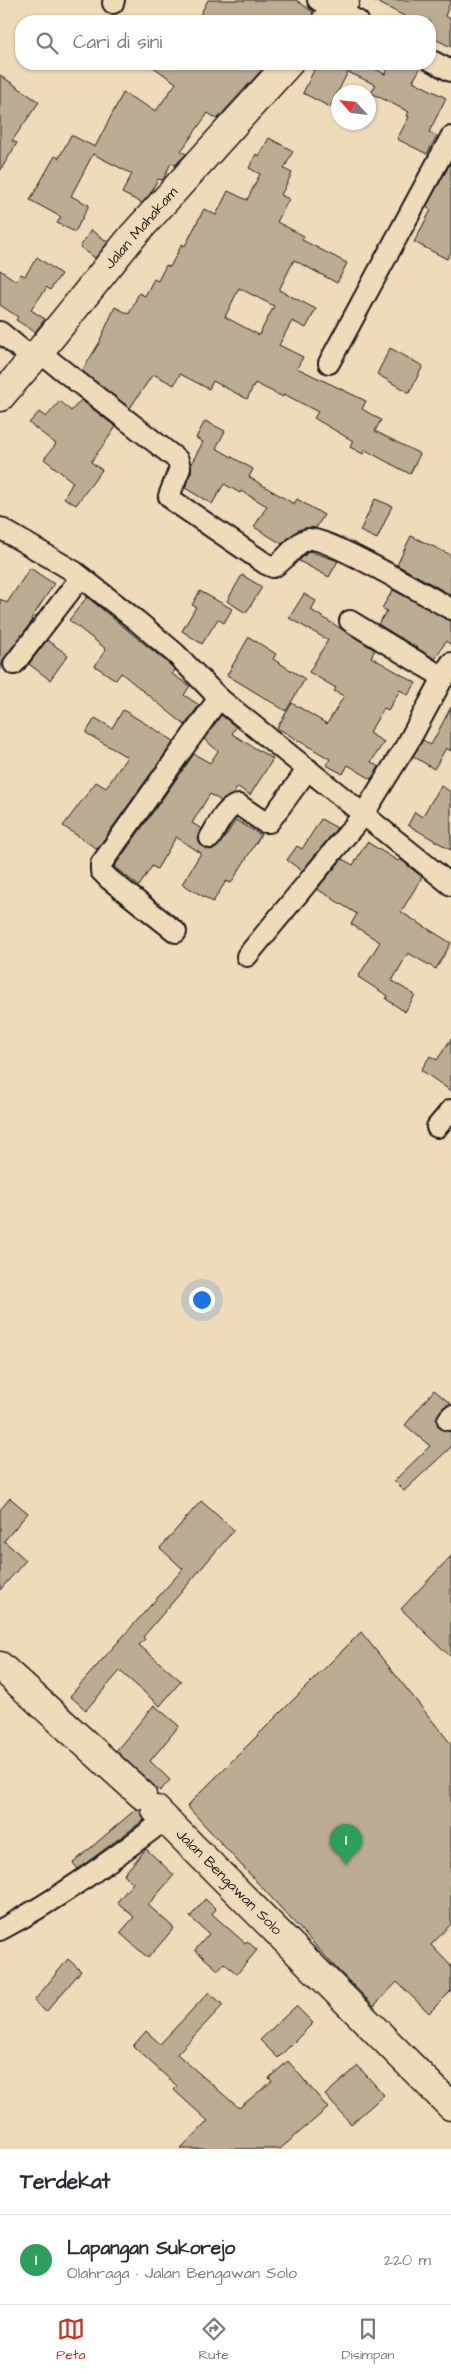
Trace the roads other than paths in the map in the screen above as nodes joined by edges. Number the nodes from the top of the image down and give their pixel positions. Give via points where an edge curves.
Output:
1 (436, 63) edge
2 (283, 70) edge
3 (451, 71) edge
4 (451, 137) edge
5 (0, 332) edge
6 (36, 355) junction
7 (329, 363) dead end
8 (0, 397) edge
9 (0, 528) edge
10 (81, 577) junction
11 (451, 609) edge
12 (350, 621) dead end
13 (14, 664) dead end
14 (448, 671) edge
15 (219, 698) junction
16 (308, 769) junction
17 (363, 815) junction
18 (210, 838) dead end
19 (451, 885) edge
20 (176, 932) dead end
21 (248, 956) dead end
22 (451, 1110) edge
23 (437, 1127) dead end
24 (0, 1666) edge
25 (155, 1808) junction
26 (0, 1930) edge
27 (451, 2106) edge

1 - 3 street
2 - 6 main road, Jalan Mahakam via 131,238
4 - 7 street
5 - 6 street
6 - 8 main road, Jalan Mahakam
6 - 11 street via 178,460 180,468 169,496 266,564 273,567 280,564 309,539 386,573
9 - 10 street
10 - 13 street
10 - 15 street via 176,654
12 - 14 street
14 - 17 street
15 - 16 street
15 - 20 street via 100,864 101,871 109,879
16 - 17 street
16 - 18 street via 269,822 234,805
17 - 19 street
17 - 21 street
22 - 23 street
24 - 25 main road, Jalan Bengawan Solo
25 - 26 street via 106,1864 30,1915
25 - 27 main road, Jalan Bengawan Solo

